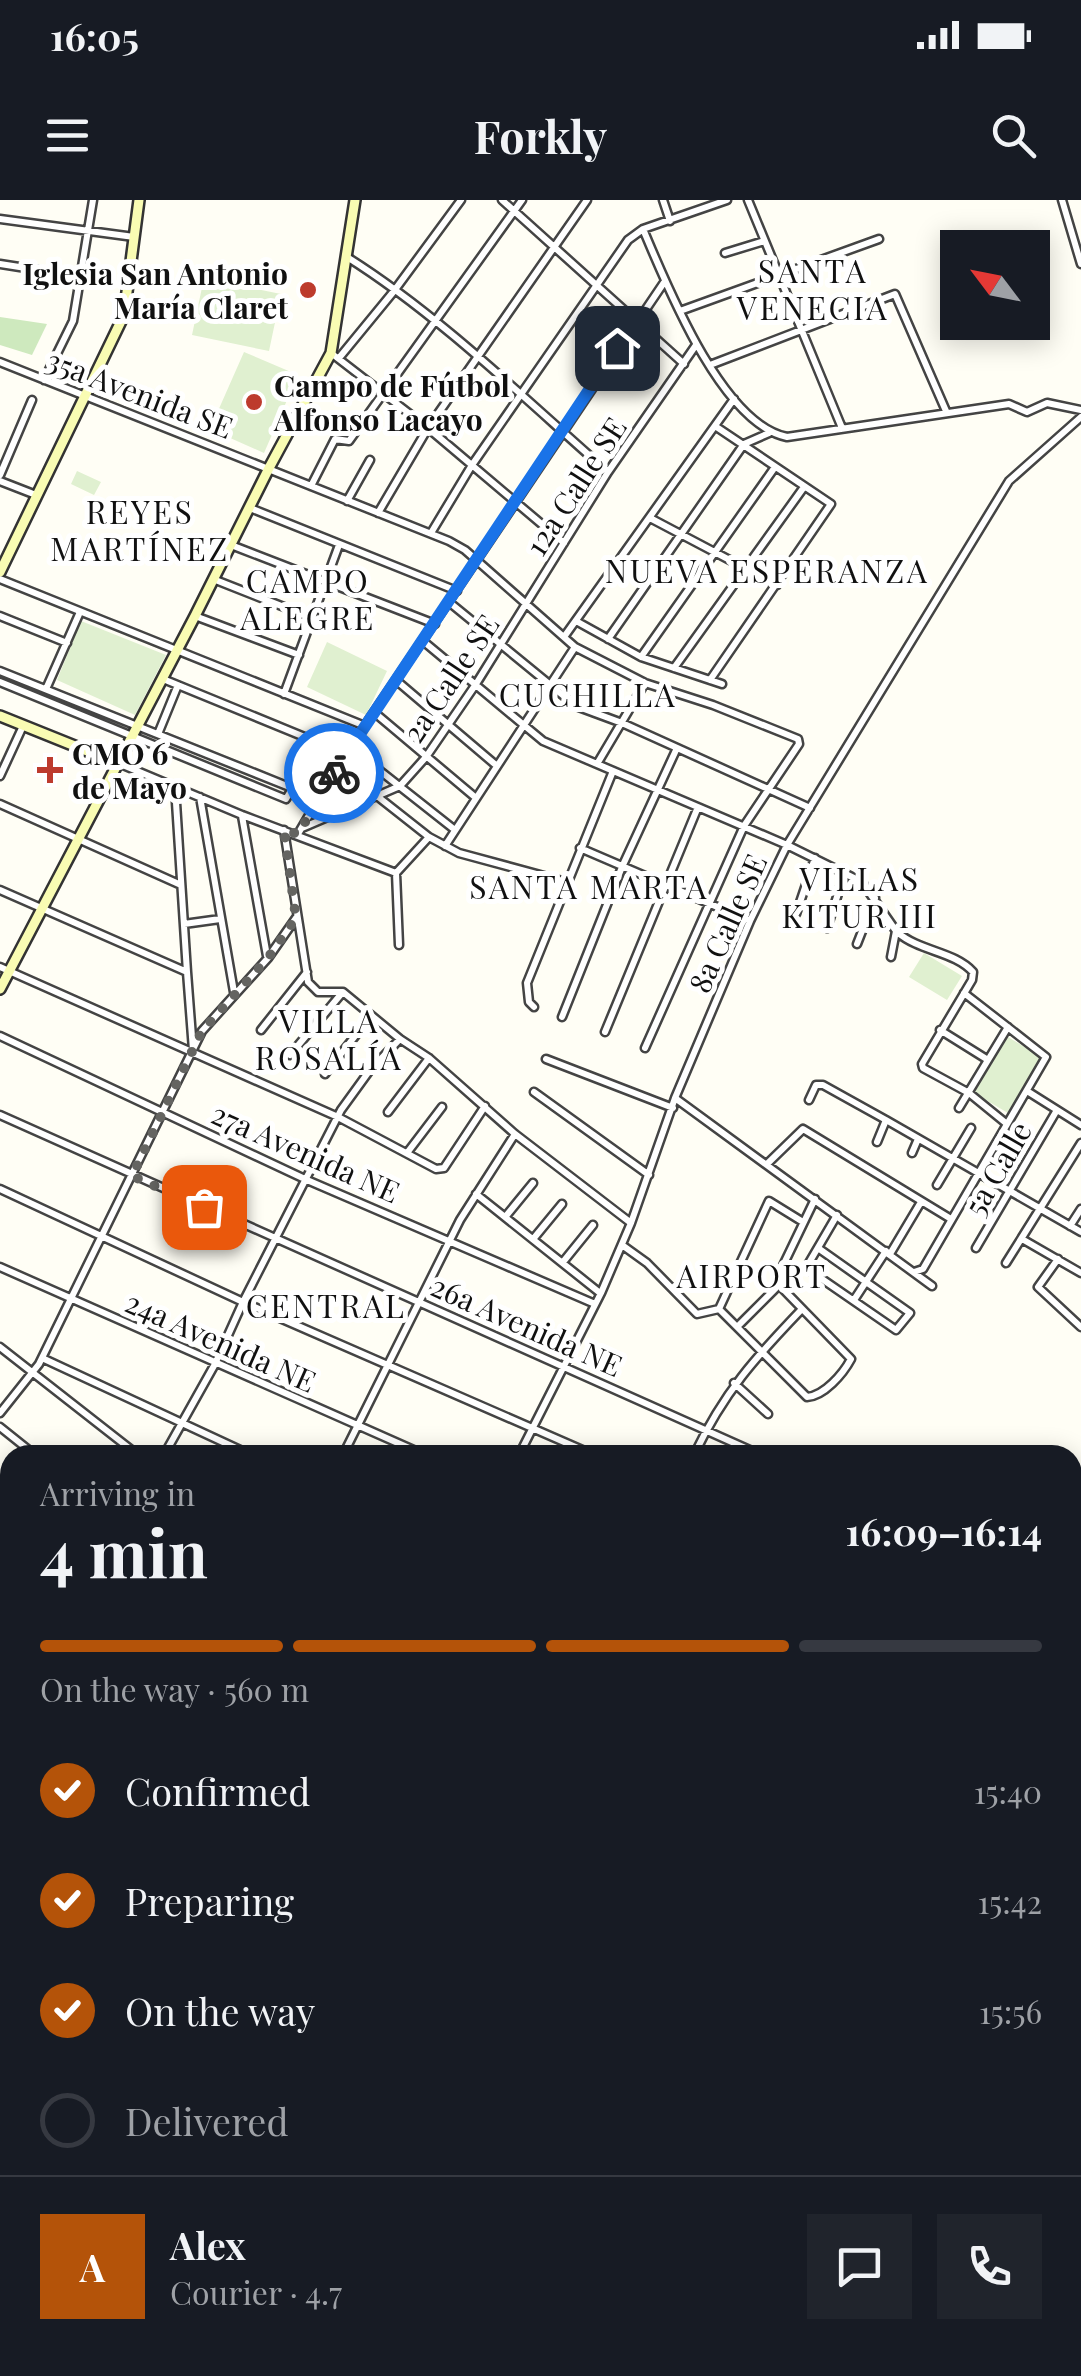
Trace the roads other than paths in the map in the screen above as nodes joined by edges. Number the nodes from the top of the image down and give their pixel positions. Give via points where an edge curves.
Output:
1 (93, 200) edge
2 (139, 200) edge
3 (355, 200) edge
4 (461, 200) edge
5 (502, 200) edge
6 (522, 200) edge
7 (587, 200) edge
8 (663, 200) edge
9 (727, 200) edge
10 (748, 200) edge
11 (1062, 200) edge
12 (701, 204) edge
13 (514, 211) junction
14 (0, 219) edge
15 (670, 221) junction
16 (643, 229) junction
17 (90, 230) junction
18 (134, 237) junction
19 (879, 239) dead end
20 (764, 241) junction
21 (554, 248) junction
22 (726, 253) dead end
23 (347, 257) junction
24 (0, 264) edge
25 (1081, 264) edge
26 (82, 276) junction
27 (778, 276) junction
28 (665, 281) junction
29 (596, 285) junction
30 (394, 291) junction
31 (680, 311) junction
32 (636, 321) junction
33 (435, 322) junction
34 (802, 330) junction
35 (696, 344) junction
36 (335, 356) junction
37 (478, 360) junction
38 (0, 362) edge
39 (684, 364) junction
40 (710, 365) junction
41 (44, 380) junction
42 (382, 392) junction
43 (520, 396) junction
44 (85, 397) junction
45 (734, 399) junction
46 (32, 400) dead end
47 (946, 412) junction
48 (1081, 414) edge
49 (715, 426) junction
50 (428, 428) junction
51 (842, 428) junction
52 (562, 432) junction
53 (768, 433) junction
54 (744, 444) junction
55 (370, 460) dead end
56 (472, 465) junction
57 (775, 467) junction
58 (269, 468) junction
59 (608, 472) junction
60 (0, 478) edge
61 (310, 486) junction
62 (804, 487) junction
63 (36, 494) junction
64 (347, 501) junction
65 (516, 502) junction
66 (250, 508) junction
67 (378, 513) junction
68 (650, 518) junction
69 (431, 533) junction
70 (682, 535) junction
71 (564, 543) junction
72 (232, 544) junction
73 (339, 544) junction
74 (715, 552) junction
75 (478, 561) junction
76 (1, 565) edge
77 (746, 568) junction
78 (214, 579) junction
79 (0, 580) edge
80 (326, 582) junction
81 (777, 585) junction
82 (457, 590) junction
83 (450, 602) junction
84 (527, 604) junction
85 (80, 612) junction
86 (0, 616) edge
87 (195, 616) junction
88 (312, 618) junction
89 (576, 620) junction
90 (435, 624) junction
91 (564, 637) junction
92 (608, 639) junction
93 (424, 641) junction
94 (67, 642) junction
95 (501, 644) junction
96 (575, 647) junction
97 (177, 651) junction
98 (299, 655) junction
99 (641, 656) junction
100 (674, 668) junction
101 (0, 671) edge
102 (162, 678) junction
103 (397, 680) junction
104 (710, 680) junction
105 (0, 682) edge
106 (645, 683) junction
107 (476, 684) junction
108 (722, 684) dead end
109 (178, 685) junction
110 (550, 687) junction
111 (46, 690) junction
112 (284, 694) junction
113 (375, 713) junction
114 (0, 716) edge
115 (622, 723) junction
116 (449, 725) junction
117 (23, 726) junction
118 (136, 726) junction
119 (366, 726) junction
120 (523, 726) junction
121 (158, 734) junction
122 (131, 736) junction
123 (320, 744) junction
124 (677, 748) junction
125 (348, 751) junction
126 (426, 757) junction
127 (117, 763) junction
128 (597, 764) junction
129 (497, 766) junction
130 (613, 771) junction
131 (0, 776) edge
132 (400, 786) junction
133 (175, 787) junction
134 (768, 787) junction
135 (292, 788) junction
136 (656, 789) junction
137 (200, 796) junction
138 (377, 796) junction
139 (476, 798) junction
140 (0, 804) edge
141 (698, 807) junction
142 (810, 808) junction
143 (242, 815) junction
144 (744, 826) junction
145 (284, 830) junction
146 (456, 830) junction
147 (300, 831) junction
148 (429, 837) junction
149 (78, 840) junction
150 (787, 845) junction
151 (445, 846) junction
152 (580, 848) junction
153 (814, 858) junction
154 (622, 867) junction
155 (845, 872) junction
156 (396, 873) junction
157 (566, 882) junction
158 (181, 885) junction
159 (664, 885) junction
160 (0, 890) edge
161 (875, 897) junction
162 (707, 904) junction
163 (42, 909) junction
164 (796, 914) dead end
165 (296, 918) junction
166 (220, 919) junction
167 (750, 920) junction
168 (184, 924) junction
169 (827, 928) dead end
170 (896, 931) junction
171 (857, 944) dead end
172 (400, 945) dead end
173 (891, 957) dead end
174 (268, 958) junction
175 (5, 969) edge
176 (308, 971) junction
177 (187, 972) junction
178 (0, 990) edge
179 (343, 992) junction
180 (234, 993) junction
181 (964, 993) junction
182 (534, 1007) dead end
183 (371, 1016) junction
184 (562, 1017) dead end
185 (1008, 1027) junction
186 (261, 1030) dead end
187 (940, 1030) junction
188 (605, 1032) dead end
189 (0, 1036) edge
190 (400, 1039) junction
191 (646, 1048) dead end
192 (193, 1052) junction
193 (290, 1055) dead end
194 (429, 1058) junction
195 (546, 1059) dead end
196 (988, 1060) junction
197 (325, 1074) dead end
198 (1027, 1091) junction
199 (534, 1092) dead end
200 (968, 1093) junction
201 (675, 1098) junction
202 (809, 1100) dead end
203 (485, 1106) junction
204 (442, 1107) dead end
205 (673, 1108) junction
206 (960, 1108) dead end
207 (1057, 1110) junction
208 (165, 1112) junction
209 (388, 1112) dead end
210 (0, 1115) edge
211 (338, 1117) junction
212 (886, 1120) junction
213 (1007, 1124) junction
214 (1081, 1126) edge
215 (971, 1128) dead end
216 (515, 1134) junction
217 (918, 1139) junction
218 (876, 1142) dead end
219 (1081, 1143) edge
220 (408, 1153) junction
221 (912, 1153) dead end
222 (953, 1159) junction
223 (767, 1164) junction
224 (978, 1172) junction
225 (649, 1174) junction
226 (132, 1176) junction
227 (307, 1180) junction
228 (532, 1182) dead end
229 (937, 1185) dead end
230 (0, 1189) edge
231 (1009, 1191) junction
232 (476, 1194) junction
233 (815, 1199) junction
234 (922, 1202) junction
235 (562, 1204) dead end
236 (1081, 1208) edge
237 (1040, 1209) junction
238 (838, 1215) junction
239 (506, 1216) junction
240 (951, 1219) junction
241 (803, 1222) junction
242 (631, 1224) junction
243 (593, 1225) dead end
244 (1070, 1226) junction
245 (1081, 1232) edge
246 (103, 1236) junction
247 (534, 1238) junction
248 (1022, 1238) junction
249 (276, 1239) junction
250 (450, 1240) junction
251 (622, 1245) junction
252 (818, 1248) junction
253 (976, 1248) dead end
254 (888, 1252) junction
255 (1058, 1259) junction
256 (563, 1262) junction
257 (1006, 1263) dead end
258 (0, 1267) edge
259 (914, 1272) junction
260 (1081, 1273) edge
261 (865, 1282) junction
262 (778, 1284) junction
263 (932, 1286) dead end
264 (601, 1293) junction
265 (72, 1300) junction
266 (854, 1300) junction
267 (420, 1301) junction
268 (243, 1302) junction
269 (595, 1304) junction
270 (802, 1308) junction
271 (719, 1309) junction
272 (1081, 1326) edge
273 (737, 1328) junction
274 (0, 1347) edge
275 (762, 1351) junction
276 (42, 1358) junction
277 (215, 1364) junction
278 (390, 1364) junction
279 (563, 1366) junction
280 (32, 1372) junction
281 (734, 1383) junction
282 (0, 1413) edge
283 (768, 1414) dead end
284 (183, 1425) junction
285 (358, 1425) junction
286 (0, 1428) edge
287 (534, 1428) junction
288 (706, 1430) junction
289 (23, 1445) edge
290 (125, 1445) edge
291 (170, 1445) edge
292 (228, 1445) edge
293 (347, 1445) edge
294 (403, 1445) edge
295 (525, 1445) edge
296 (572, 1445) edge
297 (699, 1445) edge
298 (739, 1445) edge

1 - 17 street
2 - 18 street
3 - 23 street
4 - 30 street
5 - 13 street
6 - 13 street
7 - 21 street
8 - 15 street
9 - 12 street
10 - 20 street
11 - 25 street
12 - 15 street
13 - 21 street
13 - 33 street
14 - 17 street
15 - 16 street
16 - 28 street
16 - 29 street
17 - 18 street
17 - 26 street
18 - 44 street via 124,315
19 - 27 street
20 - 22 street
20 - 27 street
21 - 29 street
21 - 37 street
23 - 30 street
23 - 36 street
24 - 26 street
26 - 41 street via 74,322
27 - 31 street
27 - 34 street
28 - 31 street
28 - 32 street
29 - 32 street
29 - 43 street
30 - 33 street
30 - 36 street
31 - 35 street
32 - 39 street
32 - 52 street
33 - 37 street
33 - 42 street
34 - 40 street
34 - 47 street via 895,294
34 - 51 street
35 - 39 street, 12a Calle SE
35 - 40 street
36 - 42 street
36 - 58 street
37 - 43 street
37 - 50 street
38 - 41 street, 35a Avenida SE
39 - 59 street, 12a Calle SE
40 - 45 street
41 - 44 street, 35a Avenida SE
42 - 50 street
42 - 61 street via 350,441 335,439
43 - 52 street
43 - 56 street
44 - 58 street, 35a Avenida SE
44 - 63 street
45 - 49 street
45 - 53 street
46 - 60 street
47 - 48 street via 1009,404 1027,412 1047,403
47 - 51 street
48 - 142 street, 8a Calle SE via 1009,481
49 - 54 street
49 - 68 street
50 - 56 street
50 - 67 street
51 - 53 street via 787,437
52 - 59 street
52 - 65 street
53 - 54 street
54 - 57 street
54 - 70 street
55 - 64 street
56 - 65 street
56 - 69 street
57 - 62 street
57 - 74 street
58 - 61 street, 35a Avenida SE
58 - 66 street
59 - 71 street, 12a Calle SE
60 - 63 street
61 - 64 street, 35a Avenida SE
62 - 77 street
62 - 81 street via 832,504
63 - 76 street
64 - 67 street, 35a Avenida SE
65 - 71 street
65 - 75 street
66 - 72 street
66 - 73 street
67 - 69 street, 35a Avenida SE
68 - 70 street
68 - 89 street
69 - 75 street, 35a Avenida SE
70 - 74 street
70 - 92 street
71 - 84 street, 12a Calle SE
72 - 78 street
72 - 80 street
73 - 80 street
73 - 82 street
74 - 77 street
74 - 99 street
75 - 82 street
75 - 84 street, 35a Avenida SE
77 - 81 street
77 - 100 street
78 - 87 street
78 - 88 street
79 - 85 street
80 - 88 street
80 - 90 street
81 - 104 street
82 - 83 street
83 - 90 street
83 - 95 street
84 - 91 street, 35a Avenida SE
84 - 95 street, 2a Calle SE
85 - 94 street
85 - 97 street
86 - 94 street
87 - 97 street
87 - 98 street
88 - 98 street
89 - 91 street
89 - 92 street
90 - 93 street
91 - 96 street, 35a Avenida SE
92 - 99 street
93 - 103 street
93 - 107 street
94 - 111 street
95 - 107 street, 2a Calle SE
95 - 110 street
96 - 106 street, 35a Avenida SE
96 - 110 street
97 - 102 street
97 - 112 street
98 - 112 street
99 - 100 street
100 - 104 street
101 - 111 street
102 - 109 street
102 - 118 street
103 - 113 street
103 - 116 street
104 - 108 street
105 - 122 street
106 - 115 street
106 - 134 street, 35a Avenida SE via 798,739
107 - 116 street, 2a Calle SE
107 - 120 street
109 - 121 street
109 - 123 street
110 - 115 street via 576,706
110 - 120 street
111 - 118 street
112 - 119 street
113 - 119 street
113 - 126 street
114 - 117 street
115 - 124 street
115 - 128 street
116 - 126 street, 2a Calle SE
116 - 129 street
117 - 127 street
117 - 131 street
118 - 121 street
118 - 122 street
119 - 125 street
120 - 128 street
120 - 129 street
121 - 135 street
122 - 127 street
122 - 135 street via 286,799
123 - 125 street
123 - 135 street
124 - 134 street
124 - 136 street
125 - 132 street
125 - 147 street
126 - 132 street, 2a Calle SE
126 - 139 street
127 - 133 street
127 - 149 street
128 - 130 street
129 - 139 street
130 - 136 street
130 - 152 street
132 - 138 street, 2a Calle SE
132 - 146 street
133 - 137 street
133 - 158 street
134 - 142 street
134 - 144 street
136 - 141 street
136 - 154 street
137 - 143 street
137 - 166 street
138 - 147 street, 2a Calle SE
138 - 148 street
139 - 146 street
140 - 149 street
141 - 144 street
141 - 159 street
142 - 150 street, 8a Calle SE
143 - 145 street
143 - 174 street
144 - 150 street
144 - 162 street
145 - 147 street
145 - 165 street
146 - 151 street
147 - 156 street
148 - 151 street
148 - 156 street
149 - 158 street
149 - 163 street
150 - 153 street
150 - 167 street, 8a Calle SE
151 - 157 street
152 - 154 street
152 - 157 street
153 - 155 street
153 - 164 street
154 - 159 street
154 - 184 street
155 - 161 street
155 - 169 street
156 - 172 street
157 - 182 street via 528,983
158 - 168 street
159 - 162 street
159 - 188 street
160 - 163 street
161 - 170 street
161 - 171 street
162 - 167 street
162 - 191 street
163 - 175 street
163 - 177 street
165 - 174 street
165 - 176 street
166 - 168 street
166 - 180 street
167 - 201 street, 8a Calle SE
168 - 177 street
170 - 173 street
170 - 181 street via 968,966 972,980
174 - 180 street
175 - 178 street
175 - 192 street
176 - 179 street via 318,992
176 - 186 street
177 - 192 street
179 - 183 street
179 - 193 street
180 - 192 street
181 - 185 street
181 - 187 street
183 - 190 street
183 - 197 street
185 - 196 street
185 - 198 street via 1046,1058
187 - 196 street
187 - 200 street via 923,1068
189 - 208 street, 27a Avenida NE
190 - 194 street
190 - 211 street
192 - 208 street
192 - 211 street
194 - 203 street
194 - 209 street
195 - 205 street
196 - 200 street
198 - 207 street
198 - 213 street
199 - 225 street
200 - 206 street
200 - 213 street
201 - 205 street, 8a Calle SE
201 - 223 street
202 - 212 street via 816,1085 823,1085
203 - 216 street
203 - 220 street via 444,1168
204 - 220 street
205 - 225 street, 8a Calle SE
207 - 214 street
207 - 231 street, 5a Calle
208 - 226 street
208 - 227 street, 27a Avenida NE
210 - 226 street, 26a Avenida NE
211 - 220 street
211 - 227 street
212 - 217 street
212 - 218 street
213 - 224 street
215 - 222 street
216 - 232 street
216 - 242 street
217 - 221 street
217 - 222 street
219 - 237 street
222 - 224 street
222 - 229 street
223 - 233 street
223 - 234 street via 803,1129
224 - 231 street
224 - 240 street
225 - 242 street, 8a Calle SE
226 - 246 street
226 - 249 street, 26a Avenida NE
227 - 249 street
227 - 250 street, 27a Avenida NE
228 - 239 street
230 - 246 street
231 - 237 street
231 - 253 street, 5a Calle
232 - 239 street
232 - 250 street
233 - 238 street
233 - 241 street
234 - 240 street
234 - 254 street
235 - 247 street
236 - 244 street
237 - 244 street
237 - 248 street
238 - 252 street
238 - 254 street
239 - 247 street
240 - 259 street via 923,1269
241 - 262 street
241 - 271 street via 769,1201
242 - 251 street, 8a Calle SE
243 - 256 street
244 - 245 street
246 - 265 street
246 - 268 street
247 - 256 street
248 - 255 street
248 - 257 street
249 - 267 street, 26a Avenida NE
249 - 268 street
250 - 267 street
250 - 269 street, 27a Avenida NE
251 - 264 street, 8a Calle SE
251 - 271 street via 698,1314
252 - 261 street
252 - 266 street via 806,1268
254 - 259 street
254 - 261 street
255 - 260 street
255 - 272 street via 1038,1287
256 - 264 street
258 - 265 street, 24a Avenida NE
259 - 263 street
261 - 266 street
261 - 266 street via 910,1313 896,1330
262 - 270 street
262 - 273 street
264 - 269 street, 8a Calle SE
265 - 276 street
265 - 277 street, 24a Avenida NE
267 - 278 street
267 - 279 street, 26a Avenida NE
268 - 277 street
268 - 278 street
269 - 279 street, 8a Calle SE
270 - 275 street
270 - 275 street via 850,1359 847,1367 819,1395 807,1397
271 - 273 street
273 - 275 street
274 - 280 street
275 - 281 street
276 - 280 street
276 - 284 street
277 - 284 street
277 - 285 street, 24a Avenida NE
278 - 285 street
278 - 287 street
279 - 287 street, 8a Calle SE
279 - 288 street, 26a Avenida NE
280 - 282 street
280 - 290 street
281 - 283 street
281 - 288 street
284 - 291 street
284 - 292 street
285 - 293 street
285 - 294 street, 24a Avenida NE
286 - 289 street
287 - 295 street, 8a Calle SE
287 - 296 street
288 - 297 street
288 - 298 street, 26a Avenida NE

